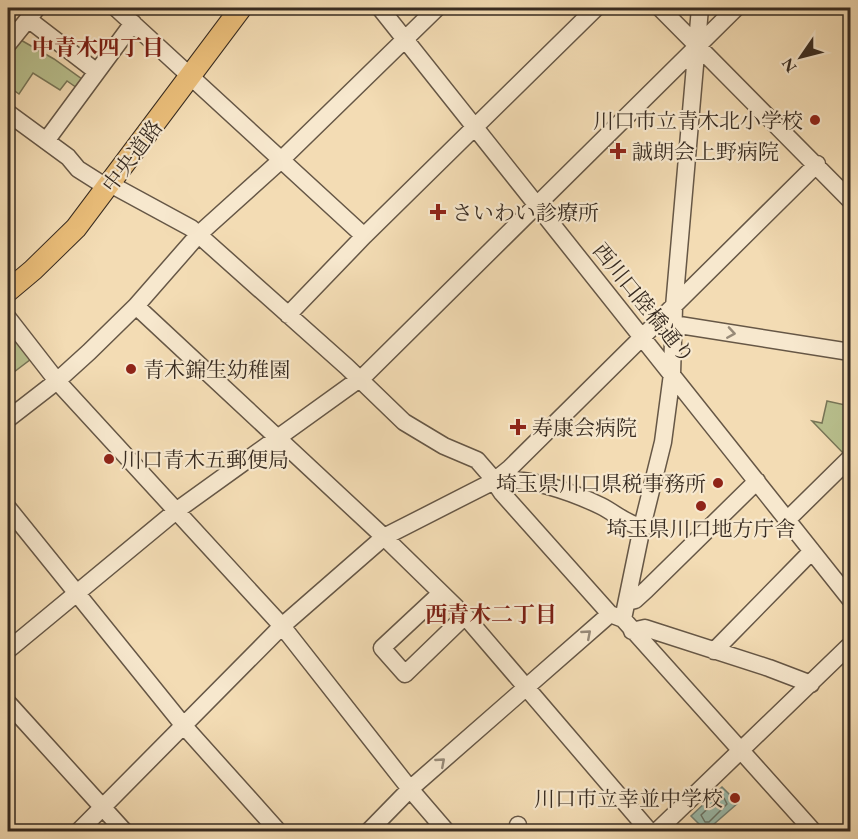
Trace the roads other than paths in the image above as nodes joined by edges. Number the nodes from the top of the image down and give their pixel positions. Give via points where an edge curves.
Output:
1 (116, 8) edge
2 (241, 8) edge
3 (380, 8) edge
4 (437, 8) edge
5 (596, 8) edge
6 (660, 8) edge
7 (700, 8) edge
8 (736, 8) edge
9 (33, 13) edge
10 (134, 23) junction
11 (405, 39) junction
12 (8, 44) edge
13 (697, 46) junction
14 (97, 72) junction
15 (192, 76) junction
16 (8, 113) edge
17 (474, 127) junction
18 (46, 141) junction
19 (280, 161) junction
20 (817, 164) junction
21 (109, 186) junction
22 (850, 200) edge
23 (536, 206) junction
24 (199, 234) junction
25 (364, 236) junction
26 (8, 291) edge
27 (136, 306) junction
28 (674, 307) junction
29 (288, 315) junction
30 (8, 318) edge
31 (673, 324) junction
32 (642, 336) junction
33 (850, 352) edge
34 (672, 374) junction
35 (359, 380) junction
36 (57, 381) junction
37 (8, 419) edge
38 (278, 438) junction
39 (850, 458) edge
40 (757, 481) junction
41 (494, 482) junction
42 (8, 508) edge
43 (176, 511) junction
44 (788, 520) junction
45 (642, 527) junction
46 (384, 537) junction
47 (812, 551) junction
48 (76, 593) junction
49 (441, 593) junction
50 (850, 599) edge
51 (627, 602) junction
52 (465, 616) junction
53 (621, 621) junction
54 (282, 626) junction
55 (850, 645) edge
56 (8, 650) edge
57 (714, 651) junction
58 (811, 684) junction
59 (527, 687) junction
60 (8, 703) edge
61 (184, 726) junction
62 (742, 751) junction
63 (410, 789) junction
64 (103, 807) junction
65 (78, 831) edge
66 (125, 831) edge
67 (279, 831) edge
68 (368, 831) edge
69 (447, 831) edge
70 (650, 831) edge
71 (656, 831) edge
72 (814, 831) edge

1 - 10 street
2 - 15 main road, 中央道路
3 - 11 street, 西川口陸橋通り
4 - 11 street
5 - 17 street
6 - 13 street
7 - 13 street
8 - 13 street
9 - 12 street
9 - 14 street
10 - 14 street
10 - 15 street
11 - 17 street, 西川口陸橋通り
11 - 19 street
13 - 20 street
13 - 23 street
13 - 28 street
14 - 18 street
15 - 19 street
15 - 21 main road, 中央道路
16 - 18 street
17 - 23 street, 西川口陸橋通り
17 - 25 street
18 - 21 street via 78,170
19 - 24 street
19 - 25 street
20 - 22 street
20 - 28 street
21 - 24 street
21 - 26 main road, 中央道路 via 57,249
23 - 32 street, 西川口陸橋通り
23 - 35 street
24 - 27 street
24 - 29 street
25 - 29 street
27 - 36 street
27 - 38 street
28 - 31 street
28 - 32 street
29 - 35 street
30 - 36 street
31 -> 33 street
31 - 34 street
32 - 34 street, 西川口陸橋通り
32 - 41 street
34 - 40 street, 西川口陸橋通り
34 - 45 street via 663,442
35 - 38 street
35 - 41 street via 404,422 477,460
36 - 37 street
36 - 43 street
38 - 43 street
38 - 46 street
39 - 44 street
40 - 44 street, 西川口陸橋通り
40 - 51 street via 646,590
41 - 45 street via 507,479 565,492
41 - 46 street
41 - 53 street
42 - 48 street
43 - 48 street
43 - 54 street
44 - 47 street, 西川口陸橋通り
45 - 51 street
46 - 49 street
46 - 54 street
47 - 50 street, 西川口陸橋通り
47 - 57 street
48 - 56 street
48 - 61 street
49 - 52 street
49 - 52 street via 382,648 405,674
51 - 53 street
52 - 59 street
53 - 57 street
59 -> 53 street
53 - 62 street
54 - 61 street
54 - 63 street
55 - 58 street
57 - 58 street
58 - 62 street
63 -> 59 street
59 - 70 street
60 - 64 street
61 - 64 street
61 - 67 street
62 - 71 street
62 - 72 street
63 - 68 street
63 - 69 street
64 - 65 street
64 - 66 street

